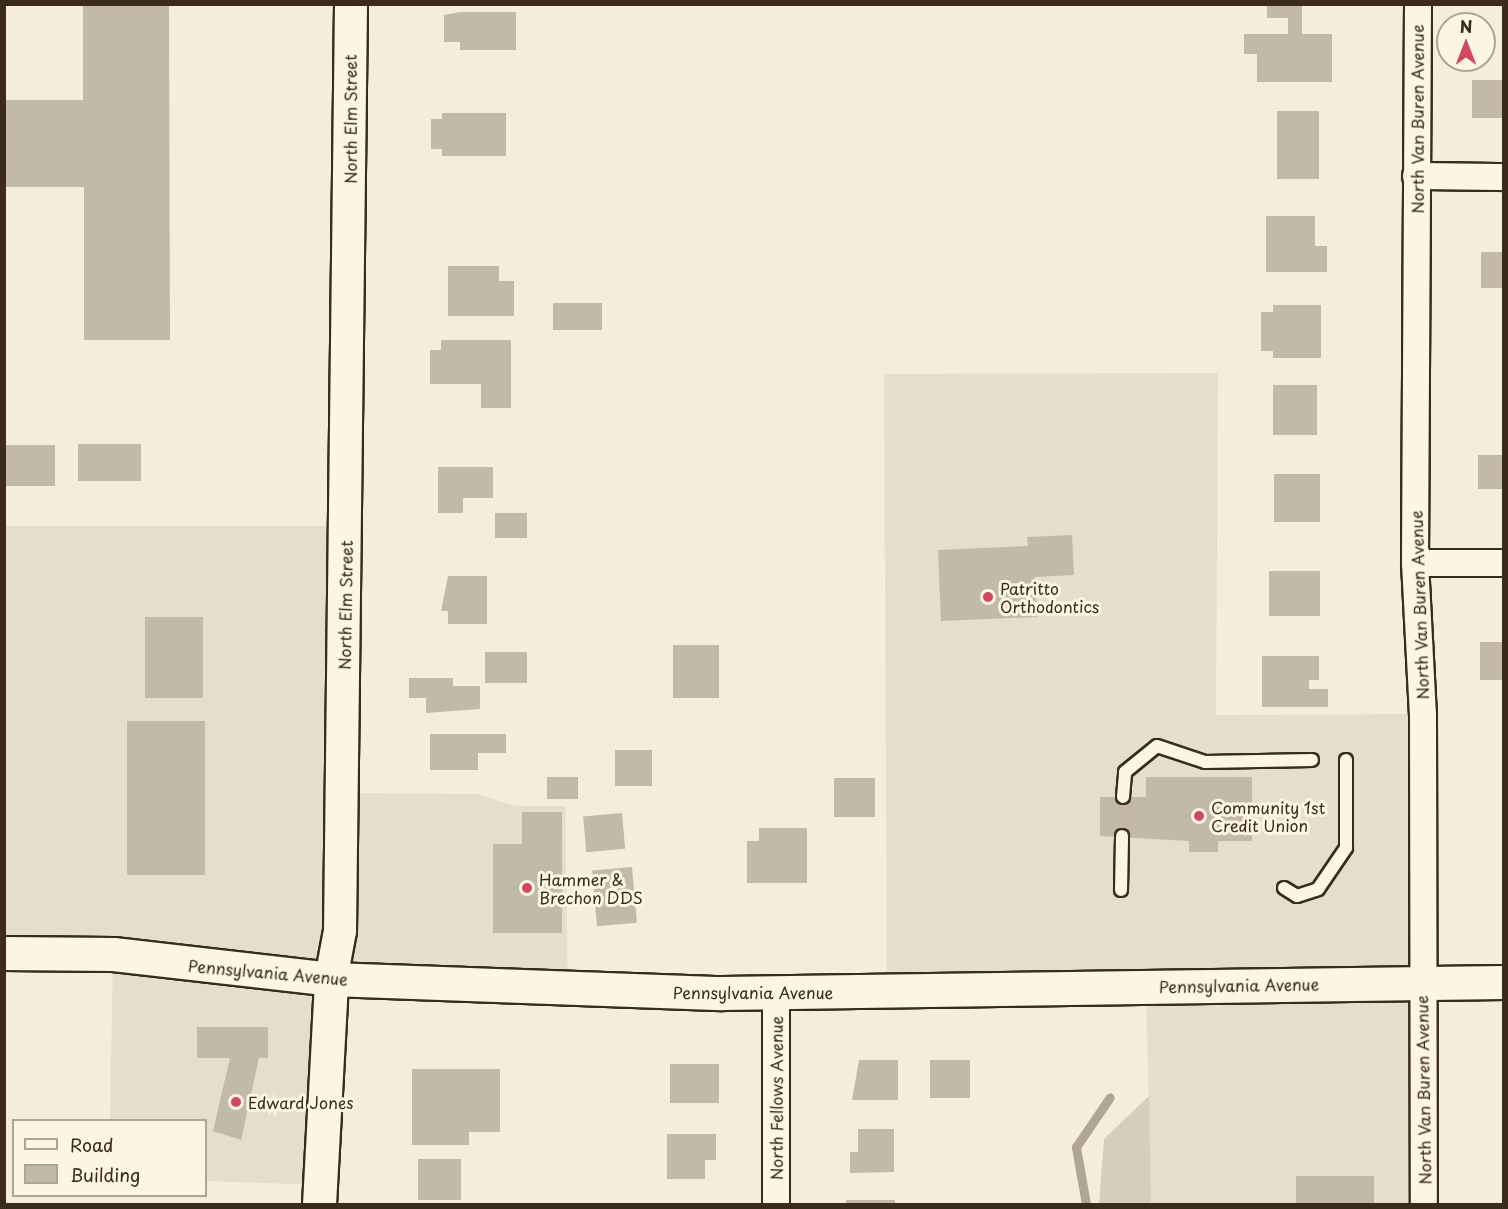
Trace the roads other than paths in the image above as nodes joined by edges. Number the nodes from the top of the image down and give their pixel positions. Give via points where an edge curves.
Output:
1 (351, 4) edge
2 (1418, 4) edge
3 (1416, 176) junction
4 (1503, 177) edge
5 (1414, 563) junction
6 (1503, 563) edge
7 (1312, 760) dead end
8 (1346, 760) dead end
9 (1123, 797) dead end
10 (1122, 836) dead end
11 (1284, 888) dead end
12 (1121, 890) dead end
13 (4, 953) edge
14 (331, 978) junction
15 (1503, 982) edge
16 (1421, 983) junction
17 (777, 992) junction
18 (319, 1204) edge
19 (776, 1204) edge
20 (1424, 1204) edge

1 - 14 street, North Elm Street via 340,931
2 - 3 street, North Van Buren Avenue
3 - 4 street
3 - 5 street, North Van Buren Avenue
5 - 6 street
5 - 16 street, North Van Buren Avenue via 1423,714
7 - 9 lane via 1205,762 1157,746 1125,772
8 - 11 lane via 1346,848 1318,889 1297,896
10 - 12 lane
13 - 14 main road, Pennsylvania Avenue via 113,954
14 - 17 main road, Pennsylvania Avenue via 568,990
14 - 18 main road, North Elm Street
15 - 16 main road, Pennsylvania Avenue
16 - 17 main road, Pennsylvania Avenue
16 - 20 street, North Van Buren Avenue
17 - 19 street, North Fellows Avenue

